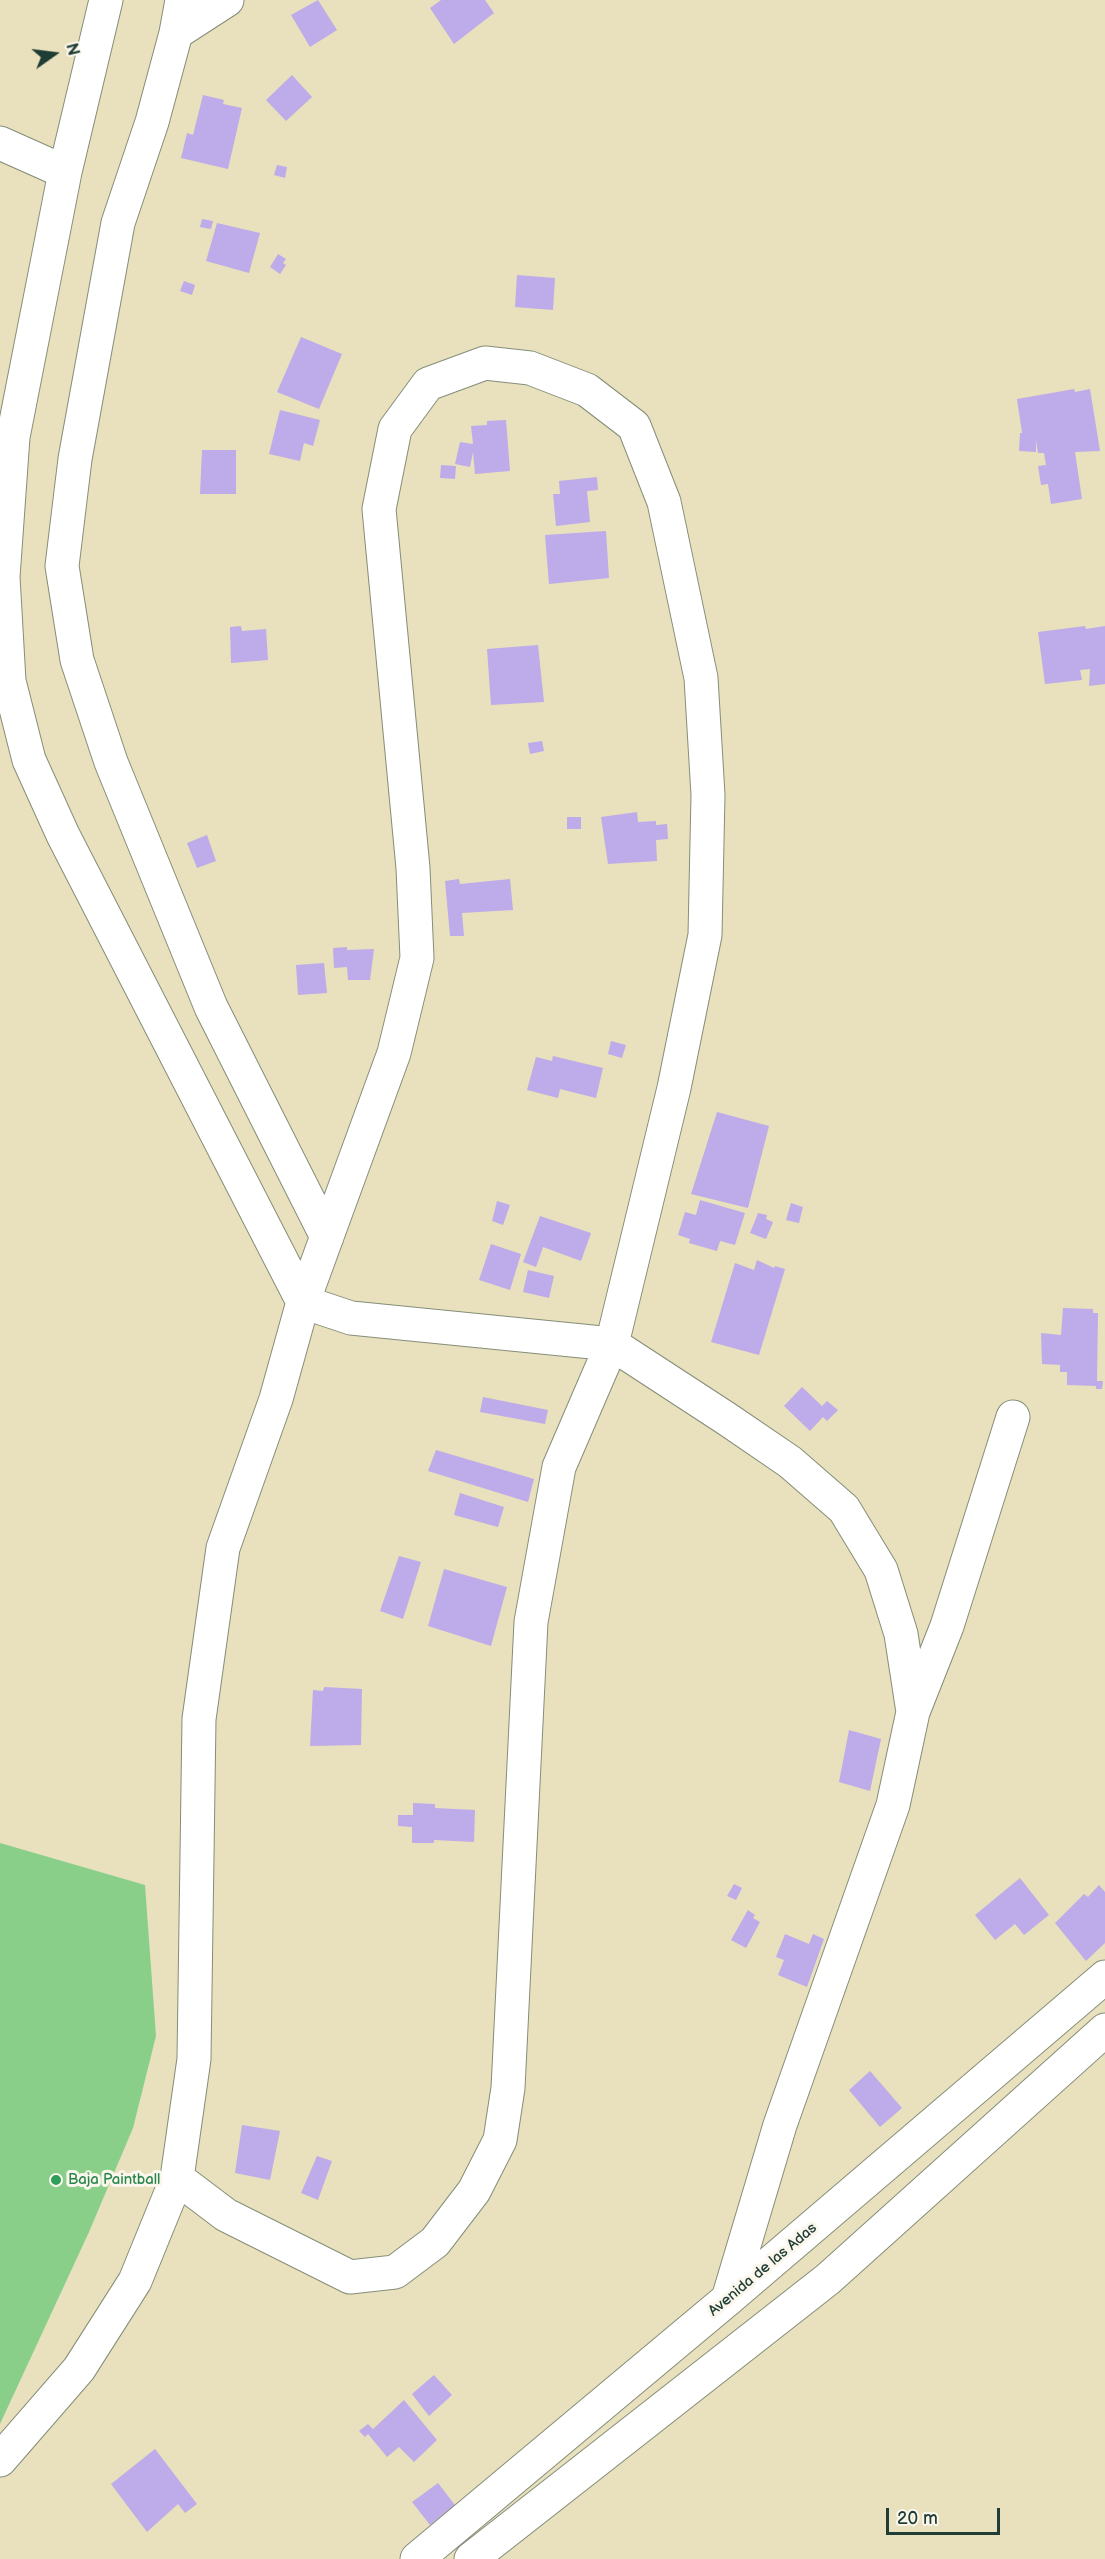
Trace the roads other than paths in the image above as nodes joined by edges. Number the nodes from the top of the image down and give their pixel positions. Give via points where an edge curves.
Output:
1 (106, 0) edge
2 (182, 0) edge
3 (227, 0) edge
4 (176, 33) junction
5 (0, 143) edge
6 (65, 172) junction
7 (327, 1237) junction
8 (303, 1302) junction
9 (612, 1344) junction
10 (1013, 1417) dead end
11 (913, 1712) junction
12 (1105, 1977) edge
13 (1105, 2030) edge
14 (177, 2178) junction
15 (728, 2300) junction
16 (0, 2460) edge
17 (417, 2559) edge
18 (471, 2559) edge

1 - 6 street
2 - 4 street
3 - 4 street
4 - 7 street via 152,122 118,223 75,459 62,566 77,660 111,762 211,1007
5 - 6 street
6 - 8 street via 13,437 3,577 9,681 29,760 63,835
7 - 8 street
7 - 9 street via 394,1053 417,958 413,868 380,508 395,429 428,384 485,363 530,369 587,390 634,426 664,502 701,678 708,795 705,935 674,1088
8 - 9 street via 351,1318
8 - 14 street via 276,1398 223,1548 218,1582 199,1719 194,2059
9 - 11 street via 790,1462 844,1509 881,1570 901,1634
9 - 14 street via 559,1467 531,1622 508,2088 500,2140 474,2191 435,2242 395,2272 350,2277 226,2215
10 - 11 street via 947,1626
11 - 15 street via 893,1805 780,2125
12 - 15 street, Avenida de las Adas
13 - 18 street via 828,2279
14 - 16 street via 135,2281 79,2369
15 - 17 street, Avenida de las Adas

